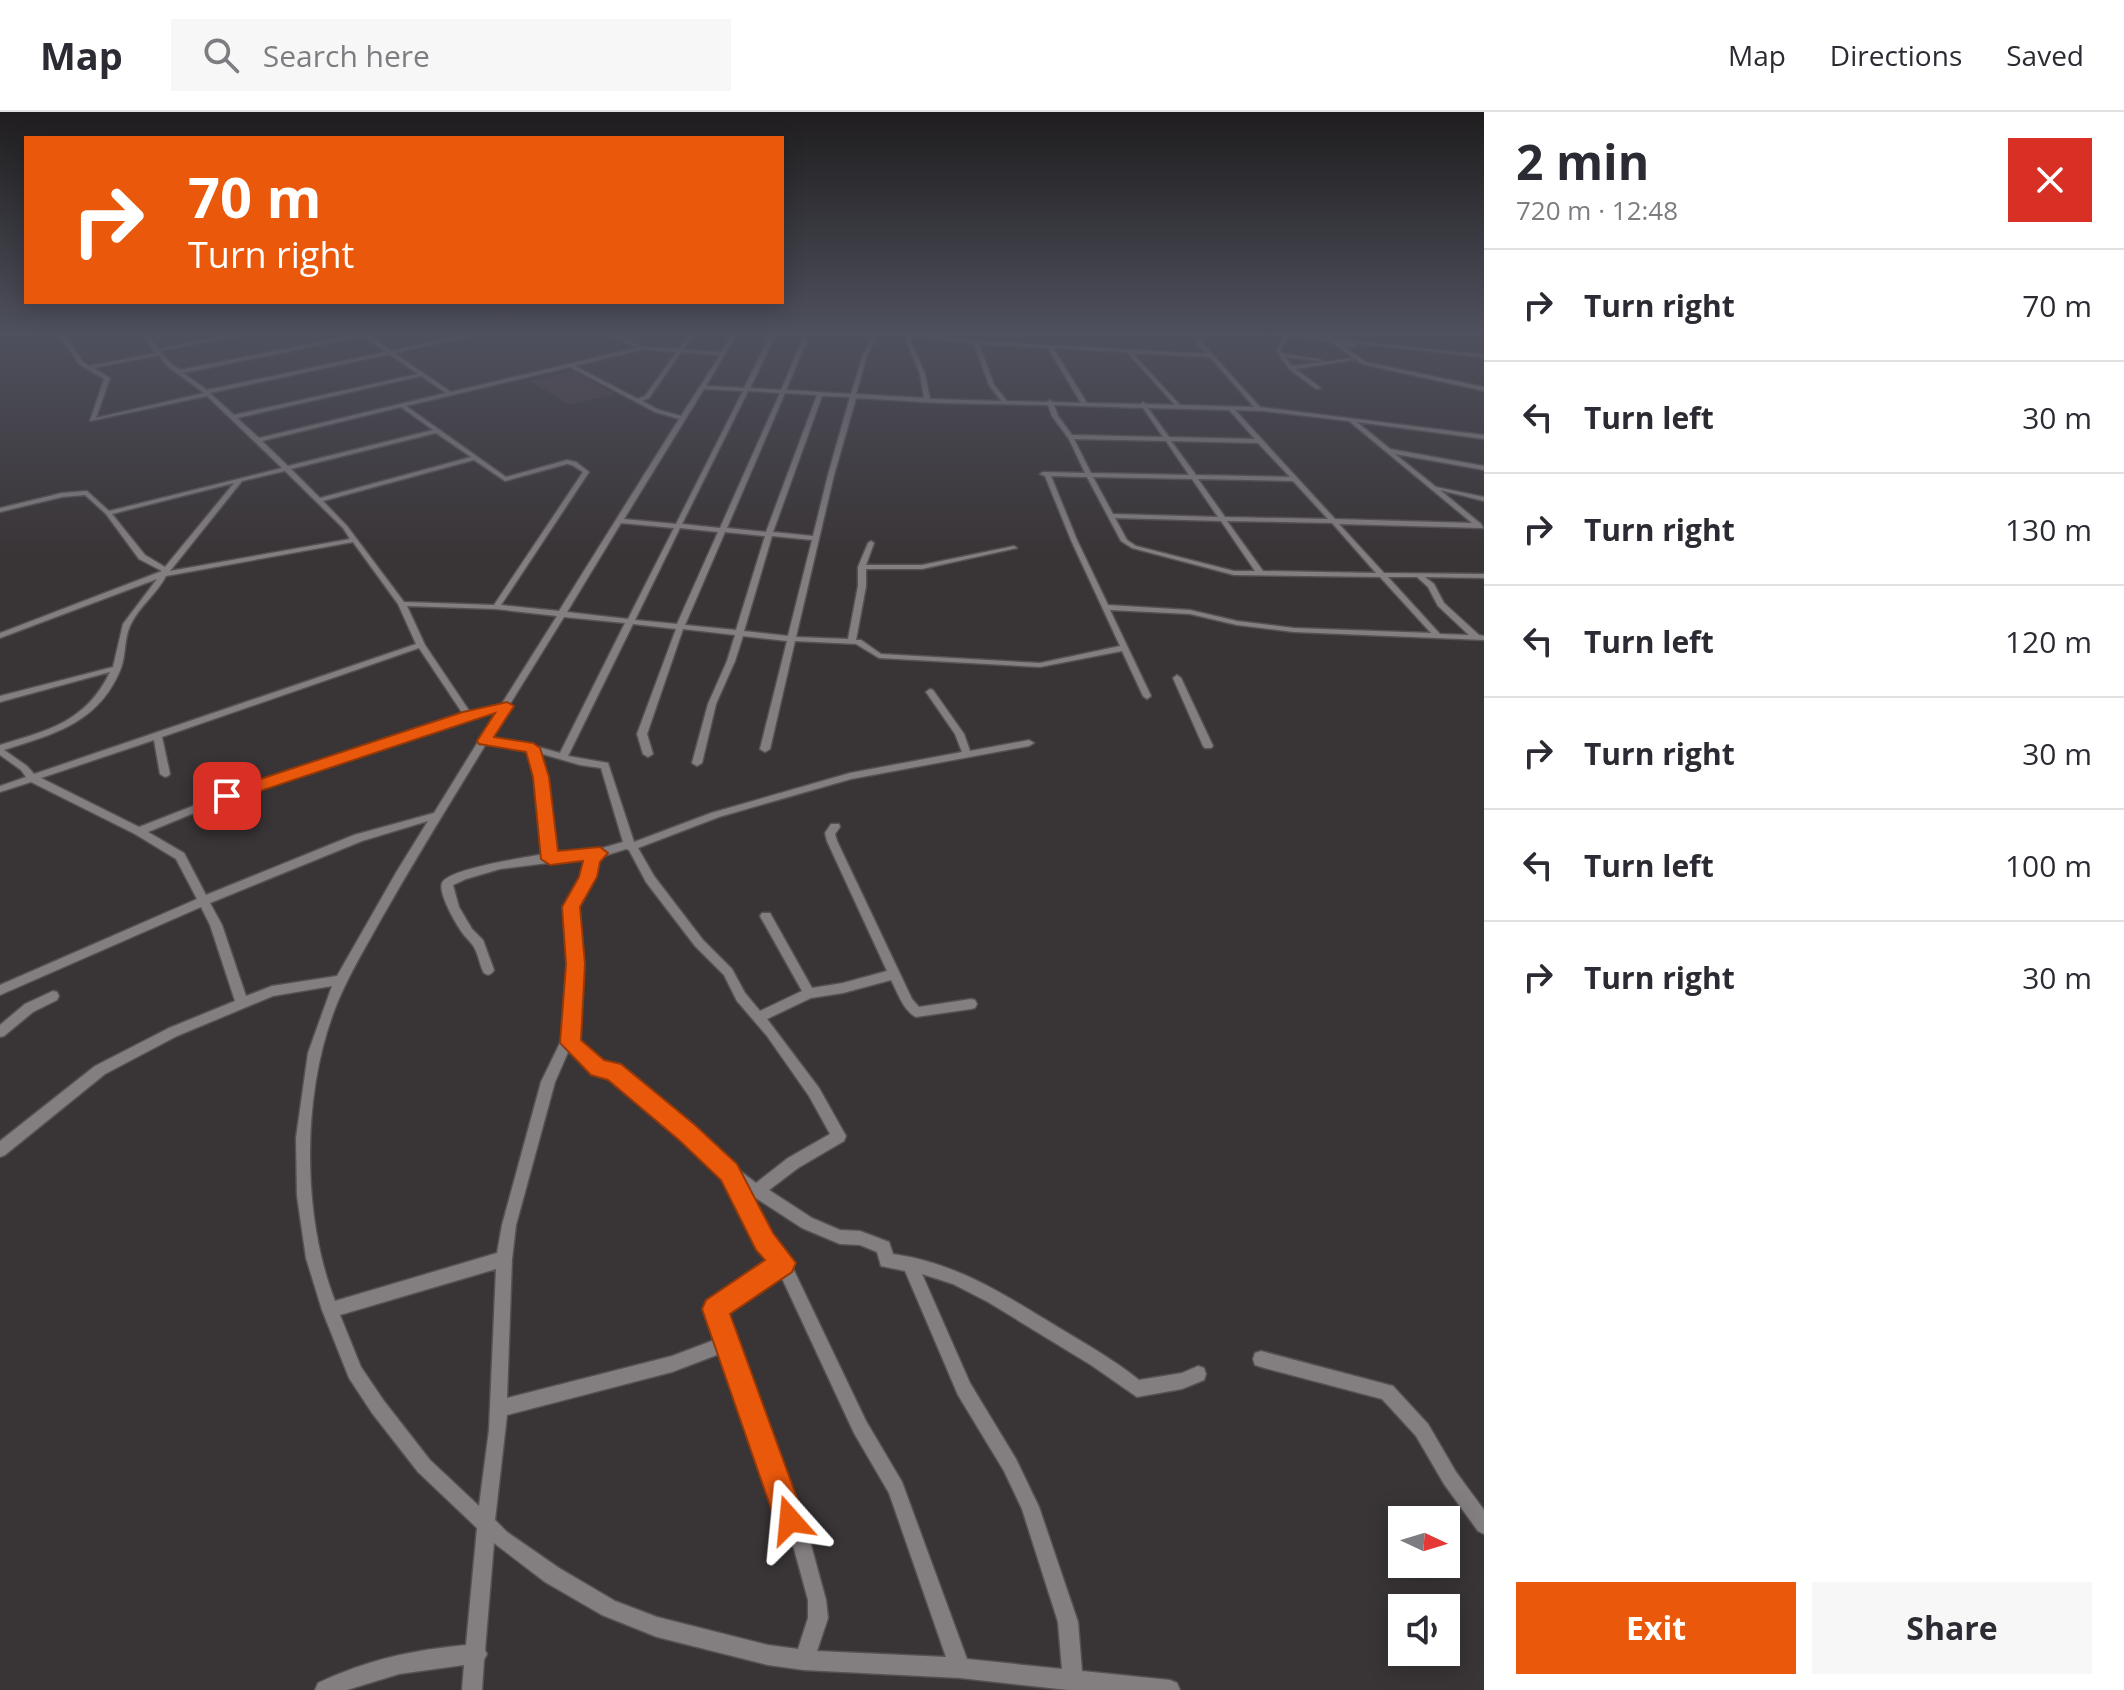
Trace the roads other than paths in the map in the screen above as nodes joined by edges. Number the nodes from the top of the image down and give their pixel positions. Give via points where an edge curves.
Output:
1 (1229, 407) edge
2 (96, 408) edge
3 (145, 408) edge
4 (223, 408) edge
5 (275, 408) edge
6 (390, 408) edge
7 (405, 408) edge
8 (651, 408) edge
9 (691, 408) edge
10 (737, 408) edge
11 (777, 408) edge
12 (815, 408) edge
13 (850, 408) edge
14 (1052, 408) edge
15 (1145, 408) edge
16 (1239, 408) edge
17 (1259, 409) joint
18 (233, 417) junction
19 (1348, 418) junction
20 (684, 419) junction
21 (436, 431) junction
22 (1072, 437) junction
23 (1484, 437) edge
24 (1165, 439) junction
25 (258, 440) junction
26 (1259, 441) junction
27 (1388, 451) junction
28 (475, 458) junction
29 (1484, 468) edge
30 (286, 470) junction
31 (1089, 475) junction
32 (1194, 477) junction
33 (1294, 479) junction
34 (239, 480) junction
35 (1433, 488) junction
36 (1484, 499) edge
37 (319, 500) junction
38 (0, 510) edge
39 (108, 513) junction
40 (1111, 516) junction
41 (1223, 519) junction
42 (620, 521) junction
43 (1333, 521) junction
44 (676, 526) junction
45 (1482, 527) edge
46 (722, 530) junction
47 (769, 534) junction
48 (814, 538) junction
49 (354, 540) junction
50 (871, 543) dead end
51 (1014, 548) dead end
52 (862, 567) junction
53 (164, 572) junction
54 (1261, 574) junction
55 (1382, 574) junction
56 (1417, 574) junction
57 (1484, 576) edge
58 (402, 604) junction
59 (496, 607) junction
60 (1106, 607) junction
61 (562, 612) junction
62 (630, 620) junction
63 (681, 625) junction
64 (739, 632) junction
65 (0, 636) edge
66 (1438, 636) junction
67 (1480, 638) edge
68 (794, 639) junction
69 (852, 642) junction
70 (421, 645) junction
71 (1124, 648) junction
72 (117, 668) junction
73 (1177, 678) dead end
74 (930, 692) dead end
75 (1147, 696) dead end
76 (0, 699) edge
77 (507, 706) junction
78 (468, 715) junction
79 (157, 734) junction
80 (485, 741) junction
81 (1029, 743) dead end
82 (1208, 746) dead end
83 (533, 748) junction
84 (765, 749) dead end
85 (0, 750) edge
86 (648, 754) dead end
87 (967, 754) junction
88 (563, 756) junction
89 (697, 763) dead end
90 (165, 774) dead end
91 (32, 778) junction
92 (0, 789) edge
93 (438, 815) junction
94 (835, 827) dead end
95 (139, 831) junction
96 (630, 845) junction
97 (600, 853) junction
98 (550, 859) junction
99 (203, 901) junction
100 (766, 916) dead end
101 (488, 970) dead end
102 (894, 974) junction
103 (341, 980) junction
104 (0, 990) edge
105 (809, 993) junction
106 (53, 996) dead end
107 (242, 1003) junction
108 (971, 1004) dead end
109 (759, 1017) junction
110 (0, 1032) edge
111 (570, 1043) junction
112 (0, 1149) edge
113 (729, 1172) junction
114 (757, 1191) junction
115 (504, 1259) junction
116 (783, 1263) junction
117 (909, 1263) junction
118 (330, 1310) junction
119 (726, 1344) junction
120 (1261, 1359) dead end
121 (1198, 1374) dead end
122 (500, 1408) junction
123 (486, 1524) junction
124 (1484, 1525) edge
125 (477, 1654) junction
126 (804, 1660) junction
127 (960, 1668) junction
128 (1073, 1682) junction
129 (325, 1690) edge
130 (472, 1690) edge
131 (1170, 1690) edge

1 - 26 street
2 - 3 street via 92,420
4 - 18 street
5 - 18 street
6 - 25 street
7 - 21 street
8 - 20 street
9 - 20 street
10 - 44 street
11 - 46 street
12 - 47 street
13 - 48 street
14 - 22 street
15 - 24 street
16 - 17 street
17 - 19 street
18 - 25 street
19 - 23 street
19 - 27 street
20 - 42 street
21 - 28 street
21 - 30 street
22 - 24 street
22 - 31 street
24 - 26 street
24 - 32 street
25 - 30 street
26 - 33 street
27 - 29 street
27 - 35 street
28 - 37 street
28 - 59 street via 505,479 567,462 587,474
30 - 34 street
30 - 37 street
31 - 32 street
31 - 40 street
31 - 60 street via 1045,474
32 - 33 street
32 - 41 street
33 - 43 street
34 - 39 street
34 - 53 street
35 - 36 street
35 - 45 street
37 - 49 street
38 - 39 street via 78,492 87,493
39 - 53 street via 142,557
40 - 41 street
40 - 54 street via 1124,541 1134,547 1229,573
41 - 43 street
41 - 54 street
42 - 44 street
42 - 61 street
43 - 45 street
43 - 55 street
44 - 46 street
44 - 62 street
46 - 47 street
46 - 63 street
47 - 48 street
47 - 64 street
48 - 68 street
49 - 53 street
49 - 58 street
50 - 52 street
51 - 52 street via 922,567
52 - 69 street
53 - 65 street
53 - 72 street via 126,626
54 - 55 street
55 - 56 street
55 - 66 street
56 - 57 street
56 - 67 street
58 - 59 street
58 - 70 street
59 - 61 street
60 - 66 street via 1190,612 1294,630
60 - 71 street
61 - 62 street
61 - 77 street
62 - 63 street
62 - 88 street
63 - 64 street
63 - 86 street via 642,734
64 - 68 street
64 - 89 street
66 - 67 street
68 - 69 street
68 - 84 street
69 - 71 street via 890,657 1021,665 1058,664
70 - 78 street
70 - 79 street
71 - 75 street
72 - 76 street
72 - 85 street via 82,717
73 - 82 street
74 - 87 street
77 - 78 street
77 - 80 street
78 - 95 street
79 - 90 street
79 - 91 street
80 - 83 street
80 - 93 street
81 - 87 street
83 - 88 street
83 - 98 street
85 - 91 street
87 - 96 street via 850,776
88 - 96 street via 605,765
91 - 92 street
91 - 95 street
93 - 99 street via 369,834
93 - 103 street
94 - 102 street via 832,841
95 - 99 street via 180,856
96 - 97 street
96 - 109 street via 650,879
97 - 98 street
97 - 111 street via 592,859 571,907 576,964
98 - 101 street via 447,883 460,921 479,943
99 - 104 street
99 - 107 street via 228,954
100 - 105 street
102 - 105 street
102 - 108 street via 916,1012
103 - 107 street via 272,991
103 - 118 street via 314,1053 303,1138 304,1196 314,1258
105 - 109 street
106 - 110 street
107 - 112 street via 100,1070
109 - 114 street via 839,1136
111 - 113 street via 599,1069 614,1071
111 - 115 street via 548,1082
113 - 114 street
113 - 116 street via 765,1241
114 - 117 street via 807,1223 884,1247 886,1261
115 - 118 street
115 - 122 street
116 - 119 street via 715,1309
116 - 127 street via 860,1427 896,1488
117 - 121 street via 965,1279 1137,1389
117 - 128 street via 964,1389 1030,1507 1068,1622
118 - 123 street via 355,1372 378,1407 424,1466
119 - 122 street via 672,1364
119 - 126 street via 802,1545 817,1600 818,1618
120 - 124 street via 1387,1392 1422,1430
122 - 123 street
123 - 125 street
123 - 126 street via 552,1575 609,1608 657,1627
125 - 129 street via 404,1660 353,1675
125 - 130 street
126 - 127 street
127 - 128 street
128 - 131 street

